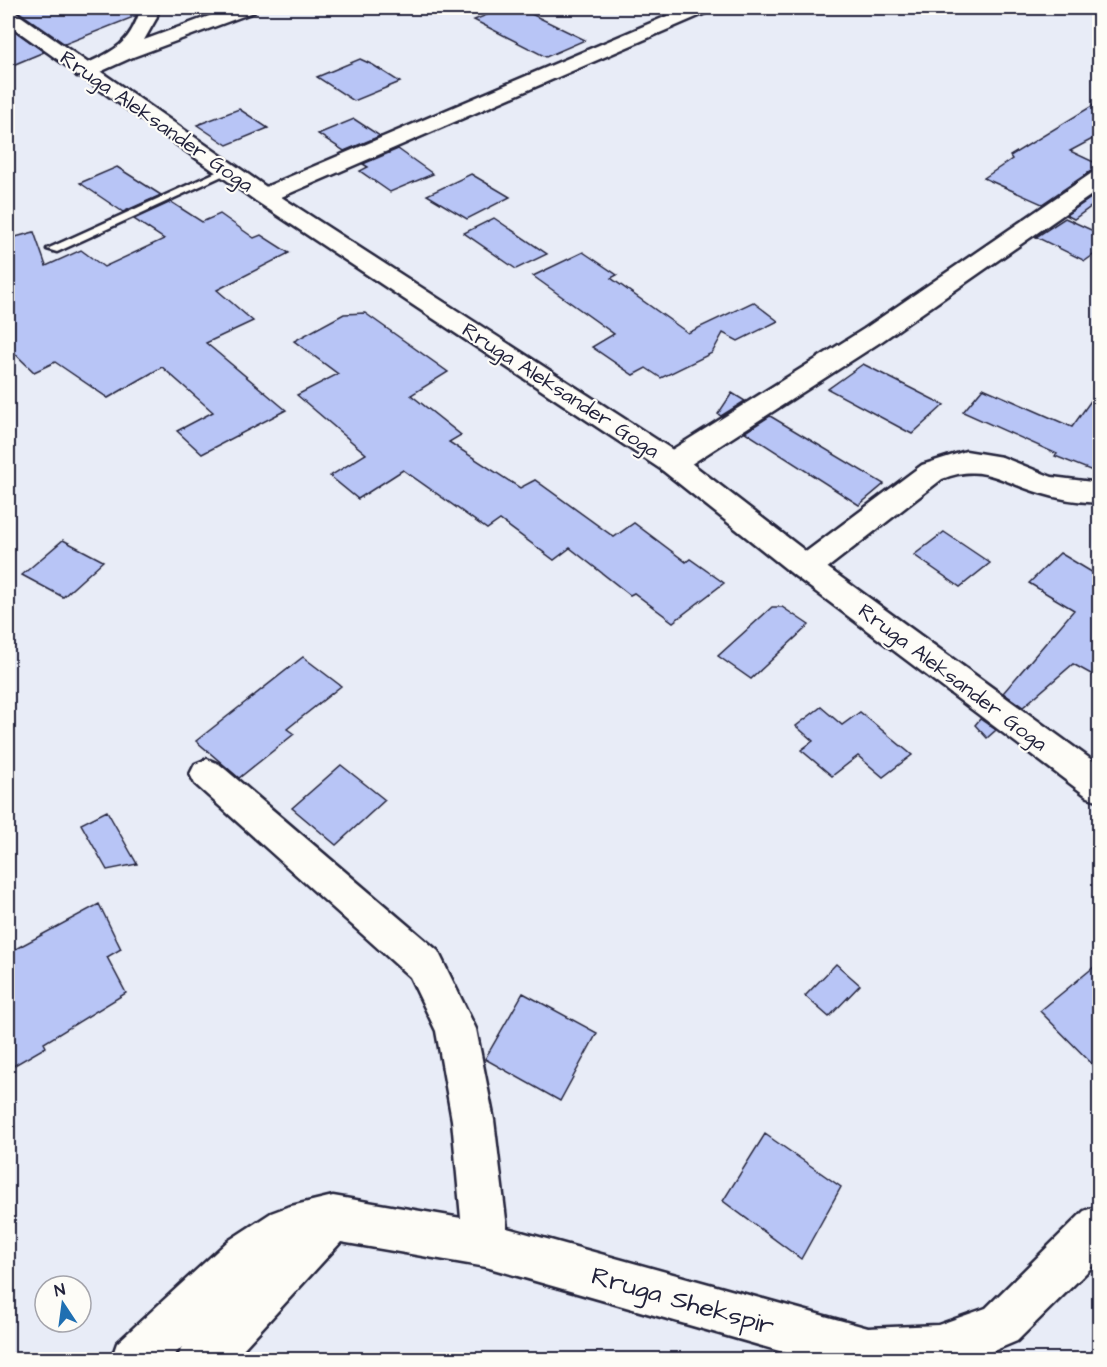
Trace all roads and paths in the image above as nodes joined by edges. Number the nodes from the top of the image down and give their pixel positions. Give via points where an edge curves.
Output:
1 (150, 8) edge
2 (247, 8) edge
3 (701, 8) edge
4 (8, 16) edge
5 (126, 53) junction
6 (84, 72) junction
7 (227, 171) junction
8 (1100, 178) edge
9 (264, 196) junction
10 (53, 249) dead end
11 (672, 463) junction
12 (1100, 494) edge
13 (806, 568) junction
14 (207, 774) dead end
15 (1100, 786) edge
16 (350, 1220) junction
17 (1100, 1227) edge
18 (486, 1245) junction
19 (134, 1359) edge
20 (200, 1359) edge

1 - 5 street
2 - 5 street
3 - 9 street
4 - 6 street, Rruga Aleksander Goga
5 - 6 street
6 - 7 street, Rruga Aleksander Goga
7 - 9 street, Rruga Aleksander Goga
7 - 10 lane
8 - 11 street via 873,335
9 - 11 street, Rruga Aleksander Goga
11 - 13 street, Rruga Aleksander Goga
12 - 13 street via 1048,486 978,460 953,461 932,472
13 - 15 street, Rruga Aleksander Goga
14 - 18 street via 424,964 456,1029 472,1120
16 - 18 street, Rruga Shekspir
16 - 19 street via 287,1229 244,1257
16 - 20 street
17 - 18 street, Rruga Shekspir via 1001,1325 938,1349 868,1352

